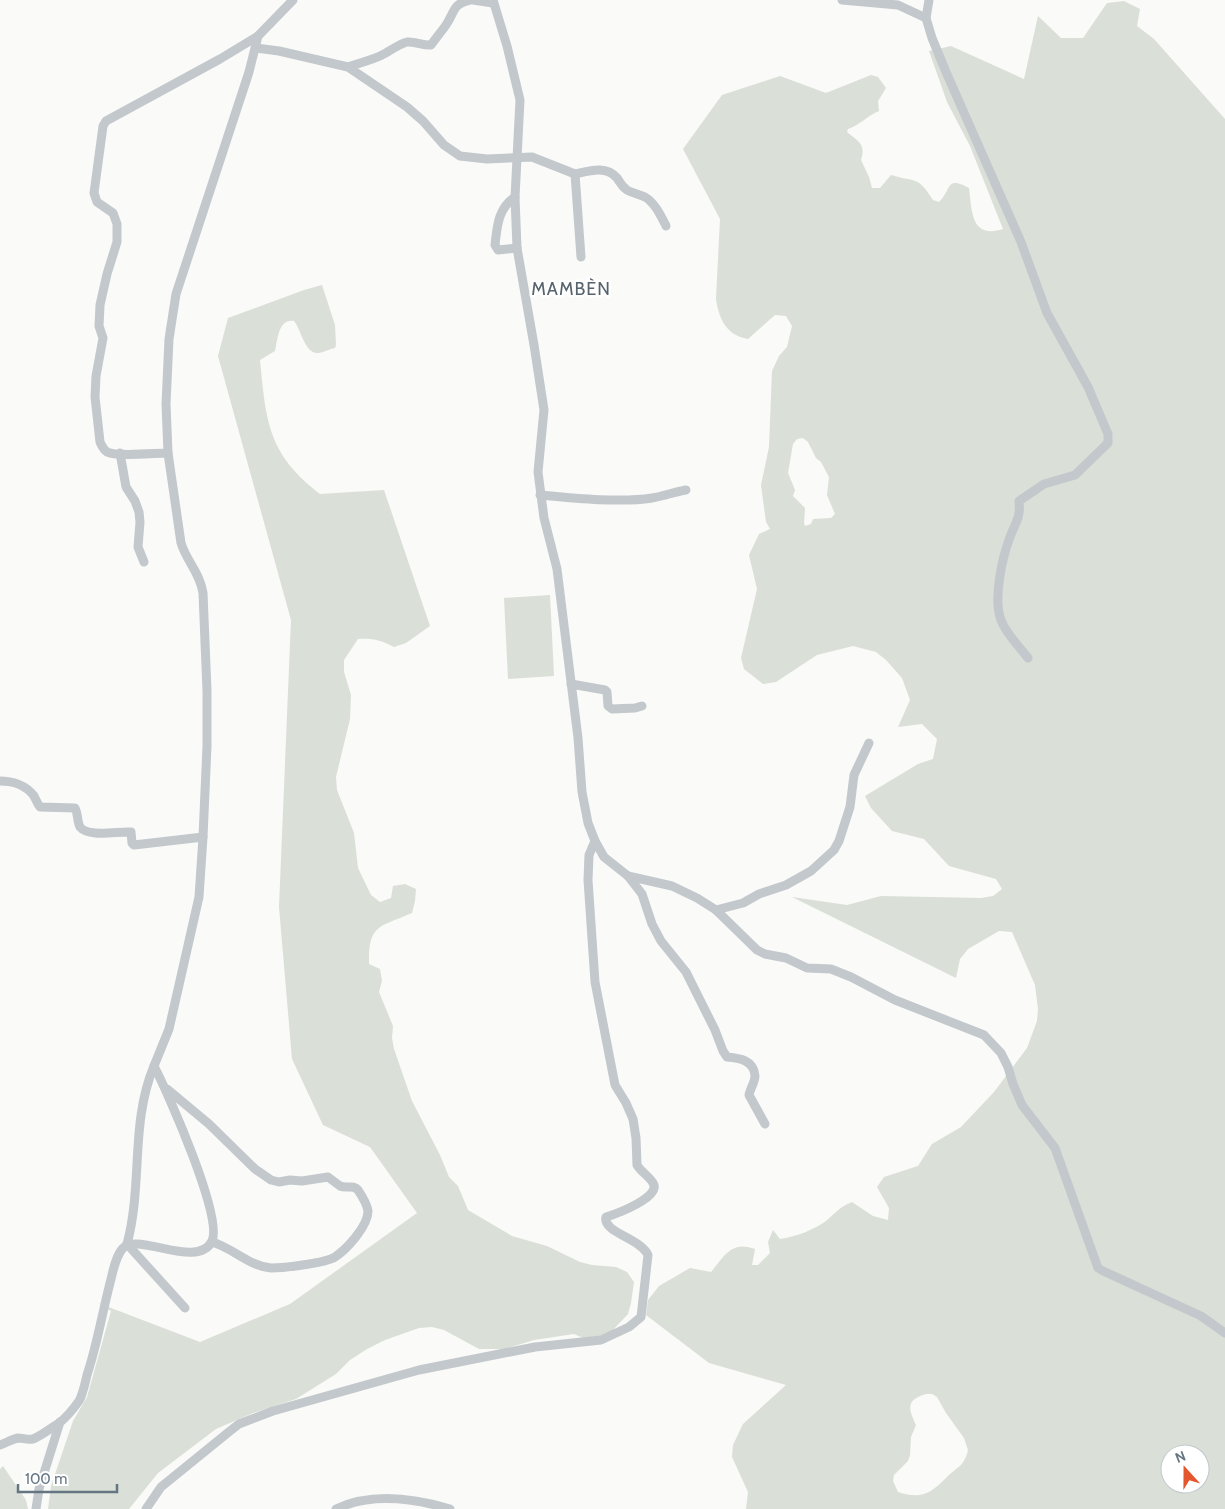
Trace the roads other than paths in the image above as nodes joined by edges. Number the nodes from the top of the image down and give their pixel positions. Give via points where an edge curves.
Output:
1 (293, 0) edge
2 (471, 0) edge
3 (842, 0) edge
4 (929, 0) edge
5 (493, 1) edge
6 (926, 18) junction
7 (258, 36) junction
8 (256, 48) junction
9 (348, 66) junction
10 (518, 158) junction
11 (576, 174) junction
12 (515, 197) junction
13 (666, 226) dead end
14 (517, 248) junction
15 (580, 257) dead end
16 (120, 453) junction
17 (168, 453) junction
18 (686, 490) dead end
19 (540, 495) junction
20 (144, 562) dead end
21 (1028, 658) dead end
22 (571, 684) junction
23 (642, 706) dead end
24 (869, 743) dead end
25 (0, 781) edge
26 (203, 837) junction
27 (595, 841) junction
28 (628, 876) junction
29 (716, 910) junction
30 (154, 1066) junction
31 (166, 1089) junction
32 (766, 1124) dead end
33 (212, 1242) junction
34 (127, 1244) junction
35 (185, 1308) dead end
36 (1225, 1333) edge
37 (60, 1422) junction
38 (0, 1445) edge
39 (36, 1509) edge
40 (146, 1509) edge
41 (336, 1509) edge
42 (450, 1509) edge

1 - 7 street
2 - 5 street
2 - 9 street via 460,2 431,45 404,43 381,56
3 - 6 street via 898,6
4 - 6 street
5 - 10 street via 520,100
6 - 21 street via 949,80 1021,242 1047,313 1088,387 1108,434 1108,443 1074,475 1044,484 1019,501 1020,514 1002,567 998,609 1005,628
7 - 8 street
7 - 16 street via 111,117 103,126 94,193 97,202 116,217 117,242 100,305 103,338 95,397 100,442 108,453
8 - 9 street
8 - 17 street via 176,294 167,374
9 - 10 street via 407,107 444,145 460,156 474,159
10 - 11 street via 532,157
10 - 12 street
11 - 13 street via 592,170 608,172 621,186 646,198
11 - 15 street
12 - 14 street
12 - 14 street via 507,202 501,213 495,245 498,250
14 - 19 street via 544,410 538,472
16 - 17 street
16 - 20 street via 126,487 139,512 138,547
17 - 26 street via 185,556 201,581 203,594 207,746
18 - 19 street via 638,499
19 - 22 street via 557,569
22 - 23 street via 604,690 608,706 612,709
22 - 27 street via 582,792
24 - 29 street via 854,775 850,807 834,850 811,870 786,885
25 - 26 street via 12,781 28,790 40,807 75,808 83,829 131,832 134,845
26 - 30 street via 199,897 169,1028
27 - 28 street via 604,857
27 - 40 street via 589,855 588,880 595,982 613,1080 633,1119 637,1166 654,1188 640,1202 605,1220 610,1229 637,1242 648,1255 641,1318 630,1327 601,1340 536,1347 420,1370 252,1419 230,1431 161,1487
28 - 29 street via 672,886
28 - 32 street via 642,894 661,941 686,972 723,1052 727,1057 740,1058 752,1068 755,1077 749,1095
29 - 36 street via 765,954 786,958 807,968 831,969 895,1000 984,1036 1001,1053 1022,1105 1055,1148 1098,1268 1201,1316
30 - 31 street
30 - 34 street via 143,1096 134,1216
31 - 33 street via 209,1201 214,1232
31 - 33 street via 271,1180 302,1181 328,1177 341,1186 357,1189 368,1212 350,1244 326,1261 268,1268
33 - 34 street via 192,1252 176,1252 136,1242
34 - 35 street
34 - 37 street via 116,1263 98,1342 80,1400
37 - 38 street via 35,1438 19,1438
37 - 39 street
41 - 42 street via 377,1498 425,1502

